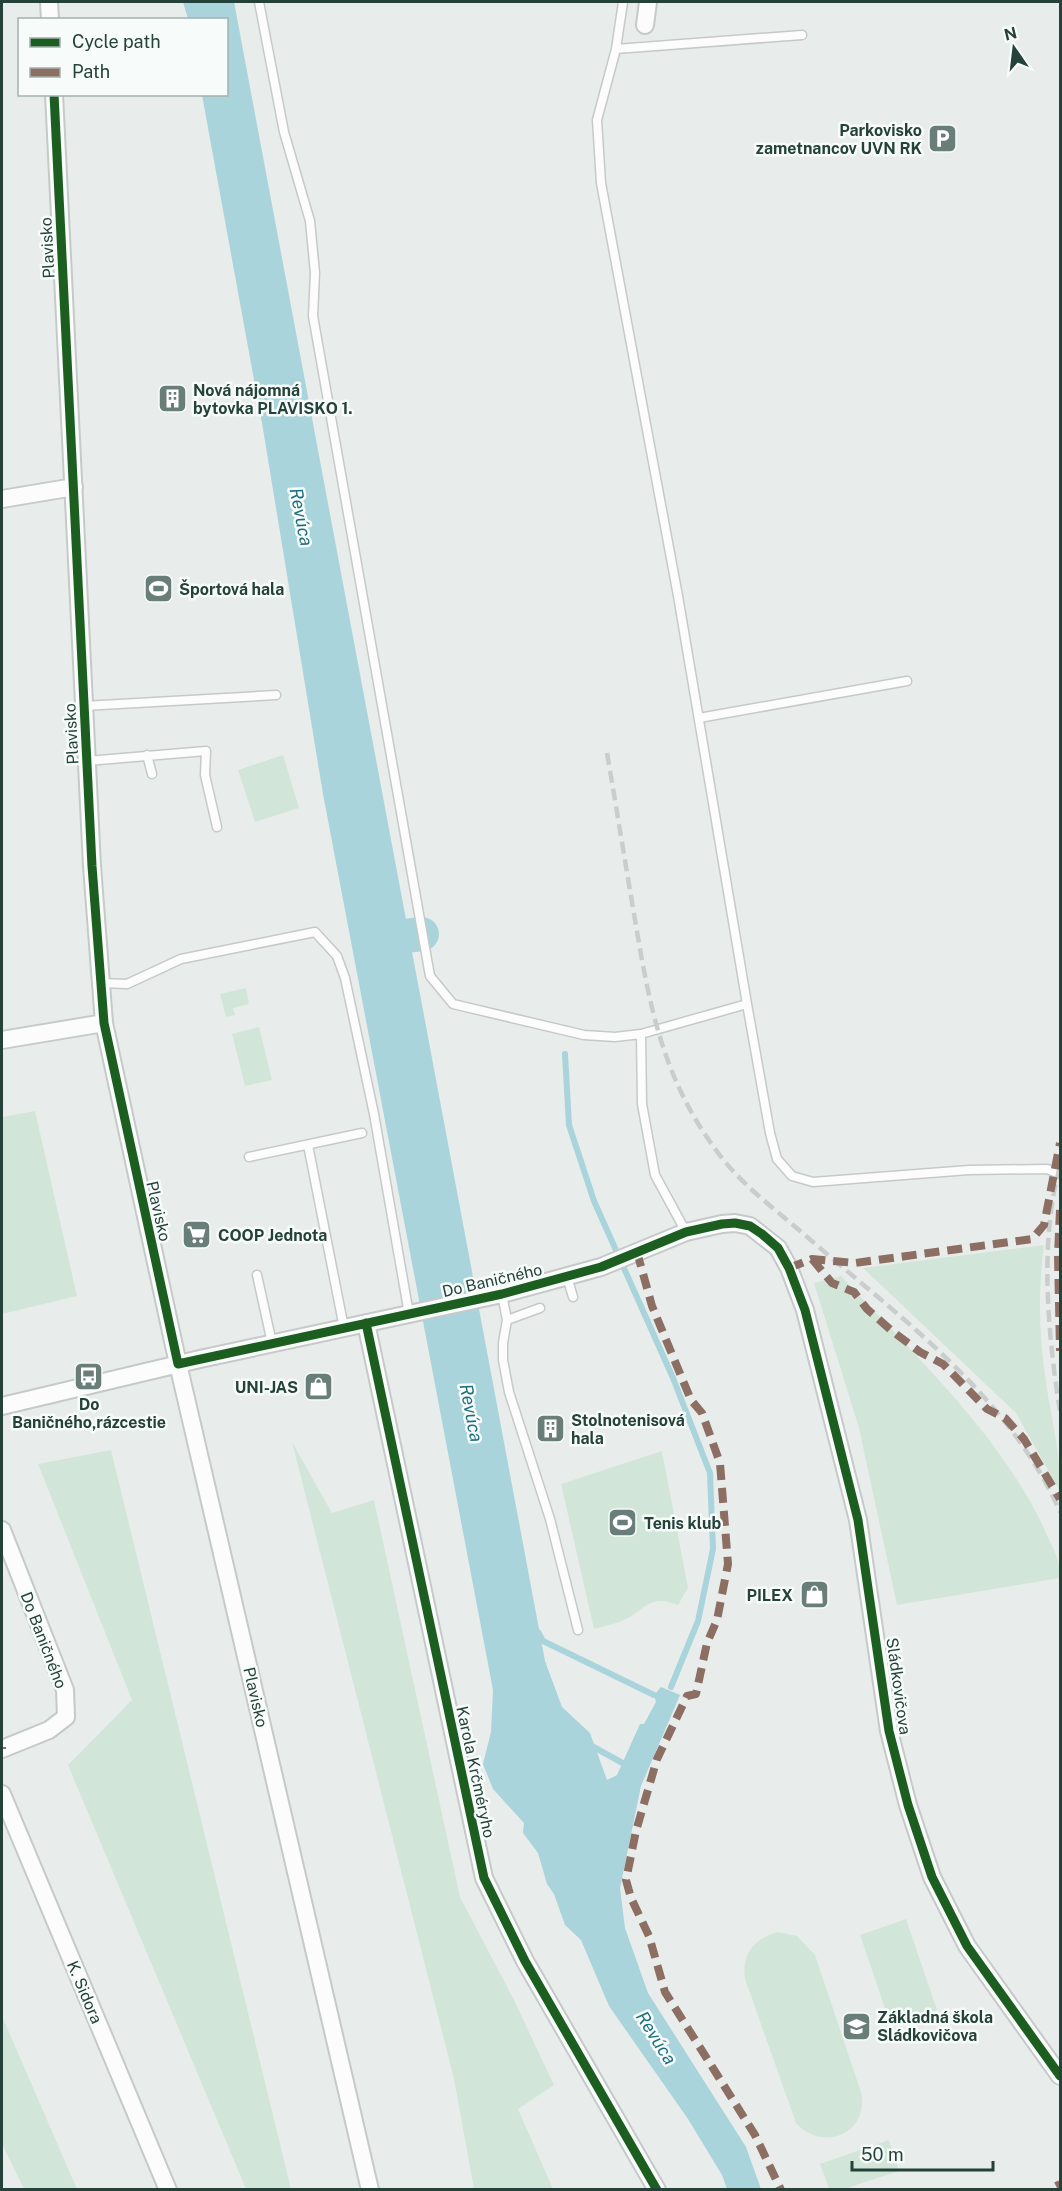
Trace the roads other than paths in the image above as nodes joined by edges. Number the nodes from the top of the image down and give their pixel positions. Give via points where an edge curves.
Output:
1 (50, 2) edge
2 (259, 2) edge
3 (623, 2) edge
4 (648, 2) edge
5 (50, 18) edge
6 (645, 25) dead end
7 (802, 35) dead end
8 (616, 49) junction
9 (54, 96) edge
10 (74, 487) junction
11 (2, 499) edge
12 (907, 681) dead end
13 (276, 695) dead end
14 (84, 706) junction
15 (699, 718) junction
16 (147, 755) junction
17 (87, 761) junction
18 (152, 774) dead end
19 (217, 827) dead end
20 (101, 982) junction
21 (747, 1004) junction
22 (104, 1023) junction
23 (641, 1034) junction
24 (2, 1040) edge
25 (362, 1133) dead end
26 (308, 1145) junction
27 (249, 1157) dead end
28 (1060, 1174) edge
29 (686, 1232) junction
30 (789, 1268) joint
31 (258, 1275) dead end
32 (567, 1277) junction
33 (502, 1294) junction
34 (573, 1298) dead end
35 (540, 1308) dead end
36 (413, 1314) junction
37 (507, 1320) junction
38 (366, 1323) junction
39 (344, 1328) junction
40 (273, 1343) junction
41 (178, 1364) junction
42 (2, 1407) edge
43 (2, 1530) edge
44 (578, 1630) dead end
45 (2, 1749) edge
46 (2, 1794) edge
47 (1060, 2076) edge
48 (168, 2190) edge
49 (369, 2190) edge
50 (657, 2190) edge

1 - 5 street
2 - 23 lane via 284,132 310,221 315,273 312,316 430,976 453,1005 584,1035
3 - 8 lane
4 - 6 street
7 - 8 lane
8 - 15 lane via 597,120 601,183
9 - 10 street, Plavisko
10 - 11 street
10 - 14 street, Plavisko
12 - 15 lane
13 - 14 lane
14 - 17 street, Plavisko
15 - 21 lane
16 - 17 lane
16 - 18 lane
16 - 19 lane via 206,751 205,775
17 - 20 street, Plavisko
20 - 22 street, Plavisko
20 - 36 lane via 127,984 181,959 315,932 337,956 345,978 375,1114 401,1278
21 - 23 lane
21 - 28 lane via 770,1133 777,1159 792,1176 813,1182 969,1170 1047,1169
22 - 24 street
22 - 41 street, Plavisko
23 - 29 lane via 642,1104 655,1175
25 - 26 lane
26 - 27 lane
26 - 39 lane
29 - 30 street, Do Baničného via 735,1222 750,1226 778,1248
29 - 32 street, Do Baničného
30 - 47 street, Sládkovičova via 805,1310 858,1520 889,1731 932,1877 967,1946
31 - 40 lane
32 - 33 street, Do Baničného
32 - 34 lane
33 - 36 street, Do Baničného
33 - 37 lane
35 - 37 lane
36 - 38 street, Do Baničného
37 - 44 lane via 503,1343 509,1392 550,1519
38 - 39 street, Do Baničného
38 - 50 street, Karola Krčméryho via 484,1878 525,1961
39 - 40 street, Do Baničného
40 - 41 street, Do Baničného
41 - 42 street, Do Baničného
41 - 49 street, Plavisko
43 - 45 street, Do Baničného via 65,1689 66,1717 49,1730
46 - 48 street, K. Sidora

